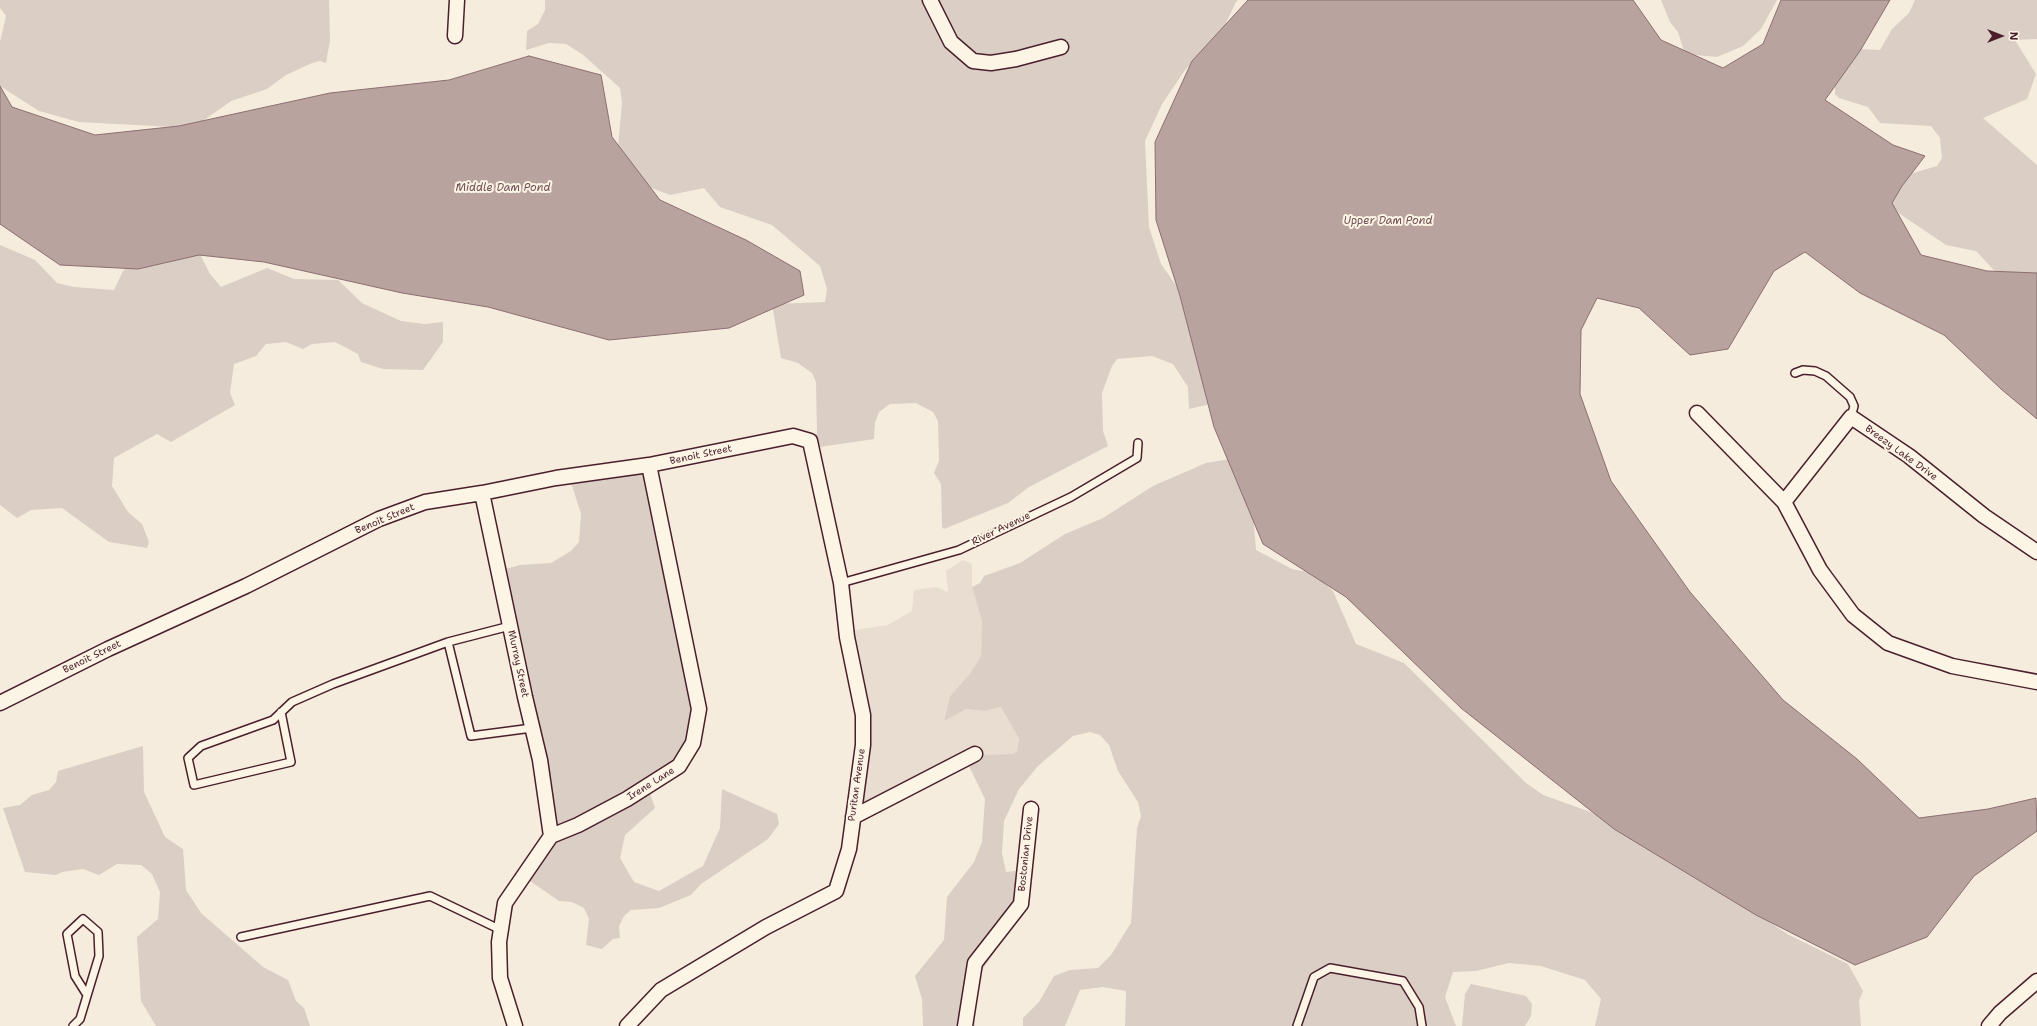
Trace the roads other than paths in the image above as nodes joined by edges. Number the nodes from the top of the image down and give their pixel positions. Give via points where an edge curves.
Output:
1 (456, 0) edge
2 (930, 0) edge
3 (455, 36) dead end
4 (1061, 47) dead end
5 (1795, 373) dead end
6 (1696, 413) dead end
7 (1851, 418) junction
8 (802, 438) joint
9 (1138, 443) dead end
10 (649, 465) junction
11 (482, 493) junction
12 (1784, 502) junction
13 (2037, 552) edge
14 (841, 583) junction
15 (510, 626) junction
16 (448, 642) junction
17 (2037, 682) edge
18 (0, 702) edge
19 (281, 712) junction
20 (532, 728) junction
21 (975, 754) dead end
22 (1031, 809) dead end
23 (853, 817) junction
24 (551, 836) junction
25 (501, 930) junction
26 (241, 937) dead end
27 (2037, 981) edge
28 (87, 995) junction
29 (73, 1026) edge
30 (515, 1026) edge
31 (627, 1026) edge
32 (966, 1026) edge
33 (1297, 1026) edge
34 (1422, 1026) edge
35 (1989, 1026) edge

1 - 3 street
2 - 4 street via 951,42 973,61 1016,60
5 - 7 lane via 1803,370 1826,376 1850,397 1854,406
6 - 12 street
7 - 12 street
7 - 13 street, Breezy Lake Drive via 1909,456 1984,516
8 - 10 street, Benoit Street via 793,436
8 - 14 street, Puritan Avenue via 810,441
9 - 14 lane, River Avenue via 1137,458 1071,497 959,550
10 - 11 street, Benoit Street via 556,478
10 - 24 street, Irene Lane via 699,709 692,743 679,766 628,799
11 - 15 street, Murray Street
11 - 18 street, Benoit Street via 425,502 379,519 246,586
12 - 17 street via 1820,570 1848,609 1888,643 1952,666
14 - 23 street, Puritan Avenue via 847,637 863,715 863,745
15 - 16 lane
15 - 20 street, Murray Street
16 - 19 lane via 333,684 292,702
16 - 20 lane via 471,736
19 - 19 lane via 273,720 200,746 188,758 194,785 291,762
20 - 24 street, Murray Street via 540,760
21 - 23 street
22 - 32 street, Bostonian Drive via 1021,904 975,963
23 - 31 street, Puritan Avenue via 849,850 836,891 766,927 661,990
24 - 25 street via 505,904
25 - 26 lane via 430,896
25 - 30 street via 500,978
27 - 35 street
28 - 28 lane via 75,976 67,934 83,919 98,932 99,956
28 - 29 lane via 80,1019
33 - 34 lane via 1314,977 1330,968 1403,981 1419,1007

